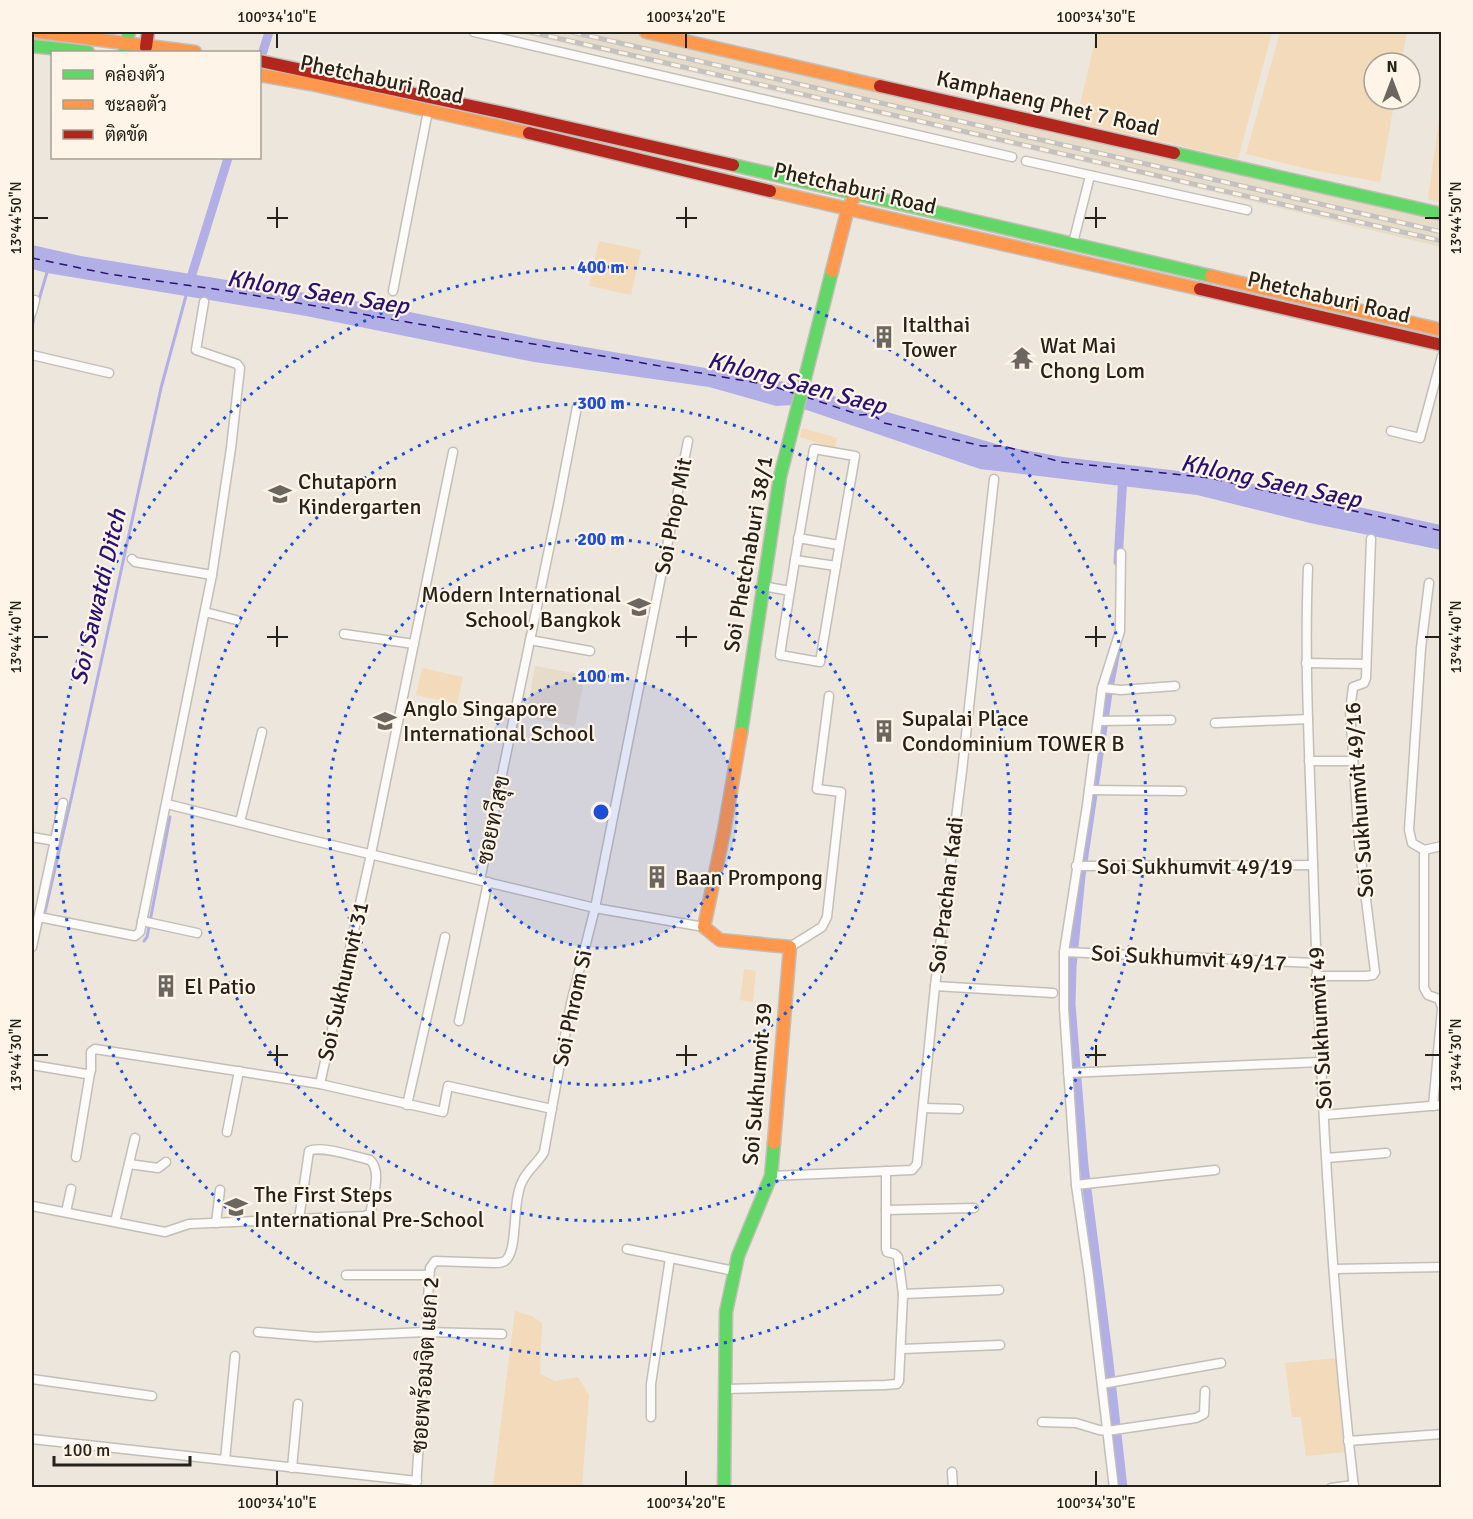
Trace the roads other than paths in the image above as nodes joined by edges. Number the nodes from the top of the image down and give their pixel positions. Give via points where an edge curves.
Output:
1 (38, 32) edge
2 (129, 32) edge
3 (148, 32) edge
4 (474, 32) edge
5 (646, 32) edge
6 (32, 46) edge
7 (146, 47) junction
8 (126, 49) edge
9 (79, 51) edge
10 (185, 51) edge
11 (265, 62) edge
12 (263, 76) edge
13 (428, 111) junction
14 (516, 116) junction
15 (514, 130) junction
16 (1012, 157) dead end
17 (1026, 161) dead end
18 (1090, 176) junction
19 (856, 194) junction
20 (848, 208) junction
21 (1247, 210) dead end
22 (1442, 214) edge
23 (1078, 244) junction
24 (1078, 261) junction
25 (393, 291) dead end
26 (35, 300) dead end
27 (204, 302) dead end
28 (32, 312) edge
29 (1442, 330) edge
30 (1442, 345) edge
31 (32, 355) edge
32 (1442, 356) edge
33 (109, 373) dead end
34 (577, 408) dead end
35 (1391, 430) dead end
36 (688, 441) dead end
37 (453, 452) dead end
38 (994, 479) dead end
39 (798, 538) junction
40 (1371, 539) dead end
41 (839, 545) junction
42 (1121, 553) dead end
43 (132, 559) dead end
44 (795, 560) junction
45 (836, 566) junction
46 (1308, 568) dead end
47 (212, 575) junction
48 (1429, 583) dead end
49 (762, 586) junction
50 (790, 591) junction
51 (205, 612) junction
52 (236, 620) dead end
53 (344, 634) dead end
54 (530, 640) junction
55 (414, 644) junction
56 (590, 651) dead end
57 (1306, 663) junction
58 (1366, 664) junction
59 (1175, 686) dead end
60 (1102, 688) junction
61 (829, 696) dead end
62 (1308, 719) junction
63 (1171, 720) dead end
64 (1098, 721) junction
65 (1215, 723) dead end
66 (262, 732) dead end
67 (1353, 760) junction
68 (1309, 761) junction
69 (1089, 790) junction
70 (1182, 791) dead end
71 (63, 803) dead end
72 (167, 804) junction
73 (240, 822) junction
74 (32, 837) edge
75 (55, 841) junction
76 (1442, 846) edge
77 (1424, 850) junction
78 (371, 854) junction
79 (1313, 865) junction
80 (1076, 866) junction
81 (484, 881) junction
82 (595, 908) junction
83 (39, 917) junction
84 (147, 922) junction
85 (704, 927) junction
86 (197, 933) dead end
87 (445, 937) dead end
88 (32, 947) edge
89 (790, 947) junction
90 (1064, 952) junction
91 (1315, 963) junction
92 (1316, 975) junction
93 (934, 986) junction
94 (1053, 993) dead end
95 (1442, 1008) edge
96 (459, 1021) dead end
97 (1320, 1062) junction
98 (32, 1065) edge
99 (239, 1071) junction
100 (90, 1073) junction
101 (1068, 1073) junction
102 (320, 1084) junction
103 (407, 1105) junction
104 (1437, 1106) edge
105 (923, 1108) junction
106 (552, 1109) junction
107 (959, 1109) dead end
108 (1324, 1115) junction
109 (227, 1132) dead end
110 (135, 1138) dead end
111 (1386, 1153) dead end
112 (76, 1156) dead end
113 (1327, 1158) junction
114 (166, 1162) dead end
115 (129, 1164) junction
116 (1215, 1170) dead end
117 (886, 1171) junction
118 (771, 1176) junction
119 (1076, 1185) junction
120 (71, 1188) dead end
121 (220, 1190) dead end
122 (32, 1206) edge
123 (974, 1208) dead end
124 (886, 1210) junction
125 (66, 1212) junction
126 (299, 1219) junction
127 (115, 1222) junction
128 (216, 1223) junction
129 (627, 1249) dead end
130 (670, 1258) junction
131 (1442, 1268) edge
132 (1334, 1269) junction
133 (734, 1271) junction
134 (346, 1275) dead end
135 (429, 1275) junction
136 (999, 1290) dead end
137 (903, 1294) junction
138 (258, 1332) dead end
139 (425, 1332) junction
140 (502, 1334) dead end
141 (1000, 1345) dead end
142 (902, 1349) junction
143 (236, 1356) dead end
144 (1221, 1363) dead end
145 (32, 1378) edge
146 (1102, 1384) junction
147 (725, 1389) junction
148 (1204, 1391) dead end
149 (152, 1396) dead end
150 (298, 1404) dead end
151 (651, 1417) dead end
152 (1042, 1422) dead end
153 (1107, 1431) junction
154 (1442, 1434) edge
155 (32, 1440) edge
156 (1348, 1441) junction
157 (225, 1460) junction
158 (292, 1468) junction
159 (952, 1472) dead end
160 (416, 1484) edge
161 (1354, 1486) edge
162 (724, 1488) edge
163 (953, 1488) edge
164 (1114, 1488) edge
165 (1331, 1488) edge

1 - 8 main road
2 - 8 main road
3 - 7 main road
4 - 16 street
5 - 22 main road, Kamphaeng Phet 7 Road
6 - 9 main road
7 - 8 main road
7 - 10 main road
11 - 14 main road, Phetchaburi Road
12 - 13 main road, Phetchaburi Road
13 - 15 main road, Phetchaburi Road
13 - 25 street
14 - 15 main road
14 - 19 main road, Phetchaburi Road
15 - 20 main road, Phetchaburi Road
17 - 18 street
18 - 21 street
18 - 23 street
19 - 20 main road, Soi Phetchaburi 38/1
19 - 23 main road, Phetchaburi Road
20 - 24 main road, Phetchaburi Road
20 - 49 main road, Soi Phetchaburi 38/1 via 776,498
23 - 24 main road
23 - 29 main road, Phetchaburi Road
24 - 30 main road, Phetchaburi Road
26 - 28 street
27 - 47 street via 196,350 240,368
31 - 33 street
32 - 35 street via 1420,438
34 - 54 street, ซอยทวีสุข
36 - 82 street, Soi Phop Mit
37 - 55 street, Soi Sukhumvit 31
38 - 93 street, Soi Prachan Kadi
39 - 41 street
39 - 41 street via 814,449 855,456
39 - 44 street
40 - 58 street, Soi Sukhumvit 49/16
41 - 45 street
42 - 60 street via 1120,632
43 - 47 street
44 - 45 street
44 - 50 street
45 - 50 street via 820,662 780,655
46 - 57 street, Soi Sukhumvit 49
47 - 51 street
48 - 77 street via 1409,830 1412,843
49 - 50 street
49 - 85 main road, Soi Phetchaburi 38/1 via 737,754
51 - 52 street
51 - 72 street
53 - 55 street
54 - 56 street
54 - 81 street, ซอยทวีสุข
55 - 78 street, Soi Sukhumvit 31
57 - 58 street
57 - 62 street, Soi Sukhumvit 49
58 - 67 street, Soi Sukhumvit 49/16 via 1364,683 1351,692
59 - 60 street
60 - 64 street
61 - 89 street via 817,789 841,792 827,917 822,927
62 - 65 street
62 - 68 street, Soi Sukhumvit 49
63 - 64 street
64 - 69 street
66 - 73 street
67 - 68 street
67 - 92 street, Soi Sukhumvit 49/16 via 1375,972 1366,976
68 - 79 street, Soi Sukhumvit 49
69 - 70 street
69 - 80 street
71 - 75 street
72 - 73 street
72 - 84 street
73 - 78 street
74 - 75 street
75 - 83 street
76 - 77 street
77 - 95 street via 1424,988 1428,995 1439,999
78 - 81 street
78 - 102 street, Soi Sukhumvit 31
79 - 80 street, Soi Sukhumvit 49/19
79 - 91 street, Soi Sukhumvit 49
80 - 90 street
81 - 82 street
81 - 96 street, ซอยทวีสุข
82 - 85 street
82 - 106 street, Soi Phrom Si
83 - 84 street via 135,936
83 - 88 street
84 - 86 street
85 - 89 main road via 720,940
87 - 103 street
89 - 118 main road, Soi Sukhumvit 39
90 - 91 street, Soi Sukhumvit 49/17
90 - 101 street
91 - 92 street, Soi Sukhumvit 49
92 - 97 street, Soi Sukhumvit 49
93 - 94 street
93 - 105 street, Soi Prachan Kadi
95 - 104 street
97 - 101 street
97 - 108 street, Soi Sukhumvit 49
98 - 100 street
99 - 100 street, Soi Sukhumvit 31 via 95,1049 91,1052
99 - 102 street, Soi Sukhumvit 31
99 - 109 street
100 - 112 street
101 - 119 street
102 - 103 street
103 - 106 street via 443,1112 447,1086
104 - 108 street
105 - 107 street
105 - 117 street, Soi Prachan Kadi via 915,1168
106 - 135 street, ซอยพร้อมจิต แยก 2 via 544,1152 518,1192 507,1259 501,1263 435,1261
108 - 113 street, Soi Sukhumvit 49
110 - 115 street
111 - 113 street
113 - 132 street, Soi Sukhumvit 49
114 - 115 street via 158,1168
115 - 127 street
116 - 119 street
117 - 118 street, Soi Prachan Kadi
117 - 124 street
118 - 133 main road, Soi Sukhumvit 39
119 - 146 street
120 - 125 street
121 - 128 street
122 - 125 street
123 - 124 street
124 - 137 street via 886,1249 898,1257
125 - 127 street
126 - 126 street via 370,1214 378,1171 375,1164 309,1151
126 - 128 street
127 - 128 street via 165,1232 189,1224
129 - 130 street
130 - 133 street
130 - 151 street via 651,1384
131 - 132 street
132 - 156 street, Soi Sukhumvit 49
133 - 147 main road, Soi Sukhumvit 39 via 726,1312
134 - 135 street
135 - 139 street, ซอยพร้อมจิต แยก 2
136 - 137 street
137 - 142 street
138 - 139 street via 316,1337
139 - 140 street
139 - 160 street, ซอยพร้อมจิต แยก 2
141 - 142 street
142 - 147 street via 897,1384
143 - 157 street
144 - 146 street
145 - 149 street
146 - 153 street
147 - 162 main road, Soi Sukhumvit 39
148 - 153 street via 1201,1416
150 - 158 street
152 - 153 street via 1076,1423
153 - 164 street
154 - 156 street
155 - 157 street
156 - 161 street, Soi Sukhumvit 49
157 - 158 street
158 - 160 street
159 - 163 street
161 - 165 street

